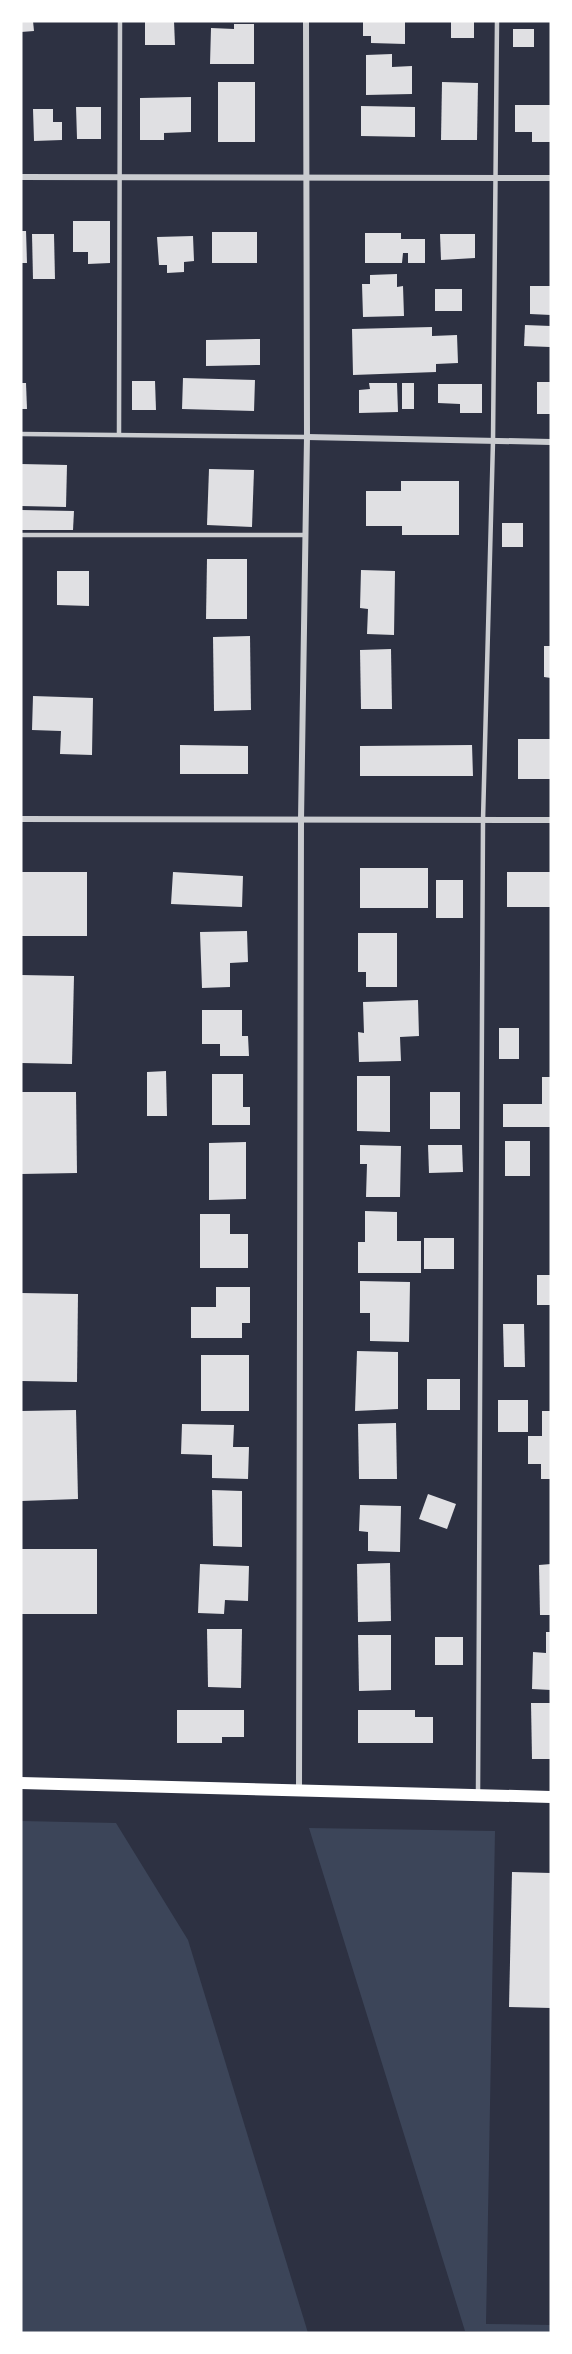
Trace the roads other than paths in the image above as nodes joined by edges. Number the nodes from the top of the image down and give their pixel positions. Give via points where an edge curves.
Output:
1 (120, 21) edge
2 (306, 21) edge
3 (497, 21) edge
4 (21, 177) edge
5 (304, 177) junction
6 (120, 178) junction
7 (495, 178) junction
8 (551, 178) edge
9 (21, 434) edge
10 (119, 434) junction
11 (307, 437) junction
12 (493, 441) junction
13 (551, 442) edge
14 (21, 535) edge
15 (304, 535) junction
16 (21, 819) edge
17 (301, 820) junction
18 (483, 820) junction
19 (551, 820) edge
20 (21, 1783) edge
21 (299, 1791) junction
22 (478, 1794) junction
23 (551, 1797) edge

1 - 6 lane
2 - 5 street
3 - 7 lane
4 - 6 street
5 - 6 street
5 - 7 street
5 - 11 street
6 - 10 lane
7 - 8 street
7 - 12 lane
9 - 10 lane
10 - 11 lane
11 - 12 street
11 - 15 street
12 - 13 street
12 - 18 lane
14 - 15 lane
15 - 17 street
16 - 17 street
17 - 18 street
17 - 21 street
18 - 19 street
18 - 22 lane
20 - 21 main road
21 - 22 main road
22 - 23 main road

